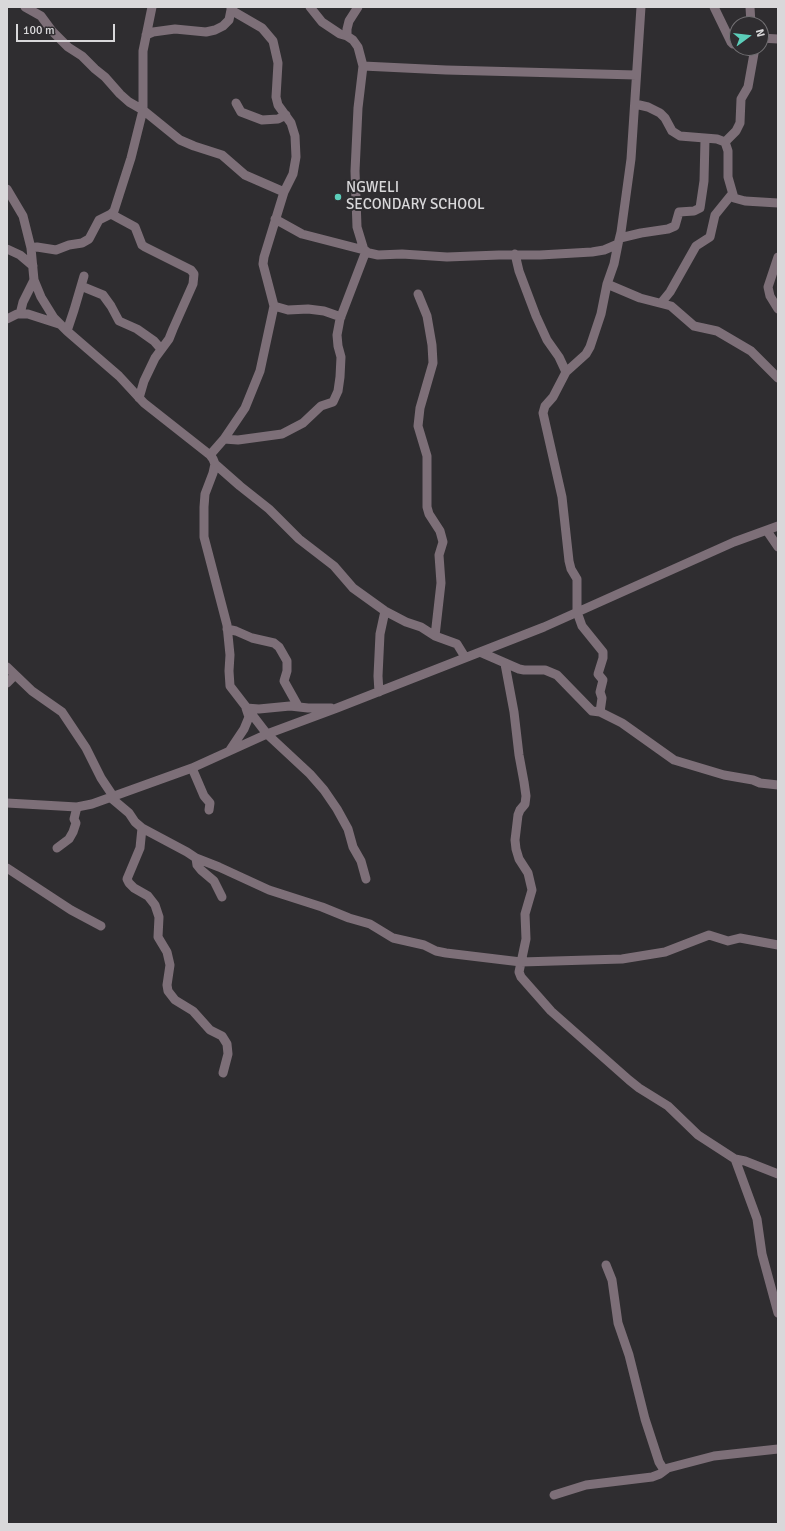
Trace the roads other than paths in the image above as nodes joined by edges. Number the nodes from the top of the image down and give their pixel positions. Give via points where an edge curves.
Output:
1 (25, 7) edge
2 (152, 7) edge
3 (310, 7) edge
4 (358, 7) edge
5 (641, 7) edge
6 (714, 7) edge
7 (231, 8) edge
8 (146, 35) junction
9 (347, 36) junction
10 (729, 38) edge
11 (754, 56) edge
12 (363, 66) junction
13 (636, 75) junction
14 (236, 103) dead end
15 (635, 104) junction
16 (143, 110) junction
17 (286, 115) junction
18 (705, 139) junction
19 (725, 142) junction
20 (7, 188) edge
21 (284, 192) junction
22 (732, 194) junction
23 (778, 203) edge
24 (111, 214) junction
25 (275, 219) junction
26 (619, 241) junction
27 (31, 248) junction
28 (7, 249) edge
29 (365, 251) junction
30 (515, 254) junction
31 (778, 257) edge
32 (33, 266) junction
33 (84, 276) dead end
34 (34, 280) junction
35 (607, 284) junction
36 (81, 286) junction
37 (418, 294) dead end
38 (661, 303) junction
39 (274, 306) junction
40 (778, 309) edge
41 (20, 314) junction
42 (341, 317) junction
43 (7, 319) edge
44 (59, 324) junction
45 (66, 331) junction
46 (160, 349) junction
47 (566, 372) junction
48 (778, 378) edge
49 (139, 398) junction
50 (224, 439) junction
51 (210, 455) junction
52 (215, 464) junction
53 (778, 526) edge
54 (767, 531) junction
55 (778, 547) edge
56 (385, 611) junction
57 (578, 612) junction
58 (227, 629) junction
59 (435, 636) junction
60 (480, 652) junction
61 (465, 658) junction
62 (505, 664) junction
63 (7, 667) edge
64 (15, 675) junction
65 (7, 683) edge
66 (379, 692) junction
67 (298, 706) junction
68 (246, 708) junction
69 (337, 708) junction
70 (600, 712) junction
71 (267, 734) junction
72 (230, 751) junction
73 (192, 768) junction
74 (778, 785) edge
75 (112, 797) junction
76 (7, 803) edge
77 (77, 806) junction
78 (209, 810) dead end
79 (142, 828) junction
80 (57, 848) dead end
81 (196, 858) junction
82 (7, 868) edge
83 (366, 878) dead end
84 (222, 897) dead end
85 (101, 926) dead end
86 (778, 945) edge
87 (521, 962) junction
88 (223, 1073) dead end
89 (735, 1159) junction
90 (778, 1174) edge
91 (606, 1265) dead end
92 (778, 1313) edge
93 (778, 1449) edge
94 (664, 1470) junction
95 (554, 1495) dead end

1 - 16 street via 41,16 68,47 106,76 128,102
2 - 8 street
3 - 9 street via 322,22
4 - 9 street via 349,21
5 - 13 street
6 - 10 street
7 - 8 street via 229,20 215,30 206,32 175,29
7 - 17 street via 262,28 273,41 278,63 276,97 278,105
8 - 16 street via 143,51
9 - 12 street via 358,47
11 - 19 street via 748,86 740,99 740,123
12 - 13 street
12 - 29 street via 355,171 357,227
13 - 15 street
14 - 17 street via 241,112 262,120 278,119
15 - 18 street via 660,113 677,135
15 - 26 street via 632,159
16 - 21 street via 180,140 222,155 245,175
16 - 24 street via 131,158
17 - 21 street via 295,136 296,157 293,174
18 - 19 street
18 - 26 street via 704,181 700,208 694,212 679,212 675,226 668,229 641,233
19 - 22 street
20 - 27 street via 23,216
21 - 25 street
22 - 23 street via 737,200
22 - 38 street via 714,215 710,237 696,246
24 - 27 street via 99,220 89,239 82,243 56,250
24 - 46 street via 135,227 142,245 191,270 194,274 193,284 169,339
25 - 29 street via 302,234
25 - 39 street via 263,264
26 - 30 street via 604,250 592,252
26 - 35 street
27 - 32 street
28 - 32 street via 20,255
29 - 30 street via 378,255 447,257
29 - 42 street
30 - 47 street via 536,316
31 - 40 street via 768,287
32 - 34 street
33 - 36 street
34 - 41 street
34 - 44 street via 49,312
35 - 38 street via 640,298
35 - 47 street via 601,314 590,347
36 - 45 street
36 - 46 street via 103,295 119,321 154,340
37 - 59 street via 427,316 433,363 420,408 418,426 426,456 427,507 440,531 442,542 439,555 441,583
38 - 48 street via 671,306 694,326 717,331 751,351
39 - 42 street via 288,310 324,311
39 - 50 street via 260,371 245,408
41 - 43 street
41 - 44 street
42 - 50 street via 337,335 341,357 340,377 333,402 321,406 303,423 282,434 238,440
44 - 45 street
45 - 49 street via 119,376
46 - 49 street
47 - 57 street via 543,413 562,497 570,569 576,579
49 - 51 street
50 - 51 street
51 - 52 street
52 - 56 street via 299,539 334,566 353,588
52 - 58 street via 206,494 204,537
53 - 54 street
54 - 55 street
54 - 57 street via 734,542
56 - 59 street
56 - 66 street via 380,634
57 - 60 street
57 - 70 street via 582,626 603,652 598,674 603,680
58 - 67 street via 274,643 279,647 287,662 284,681
58 - 68 street via 230,686
59 - 61 street via 457,644
60 - 61 street
60 - 62 street
61 - 66 street
62 - 70 street via 524,670 544,670 557,675 592,711
62 - 87 street via 526,796 525,804 518,815 516,849 528,873 532,890 525,914 526,939
63 - 64 street
64 - 65 street
64 - 75 street via 68,719
66 - 69 street
67 - 68 street
67 - 69 street
68 - 71 street
68 - 72 street via 249,717
69 - 71 street
70 - 74 street via 622,723 674,760 724,775
71 - 72 street
71 - 83 street via 310,774 337,809 348,829
72 - 73 street
73 - 75 street
73 - 78 street via 204,796 210,803
75 - 77 street
75 - 79 street
76 - 77 street
77 - 80 street via 73,832 69,839
79 - 81 street
79 - 88 street via 140,848 127,879 155,905 159,917 158,937 167,952 170,965 168,991 175,1000 193,1011 210,1030 222,1036 227,1044 228,1054
81 - 84 street via 197,865 214,881
81 - 87 street via 269,890 370,924 393,938 419,943 436,951 459,956
82 - 85 street via 71,910
86 - 87 street via 740,938 728,941 709,935 665,952 622,960
87 - 89 street via 521,977 551,1011 639,1088 668,1106 698,1135
89 - 90 street
89 - 92 street via 757,1219 762,1254
91 - 94 street via 612,1280 618,1323 645,1419
93 - 94 street via 714,1456
94 - 95 street via 652,1477 586,1484

